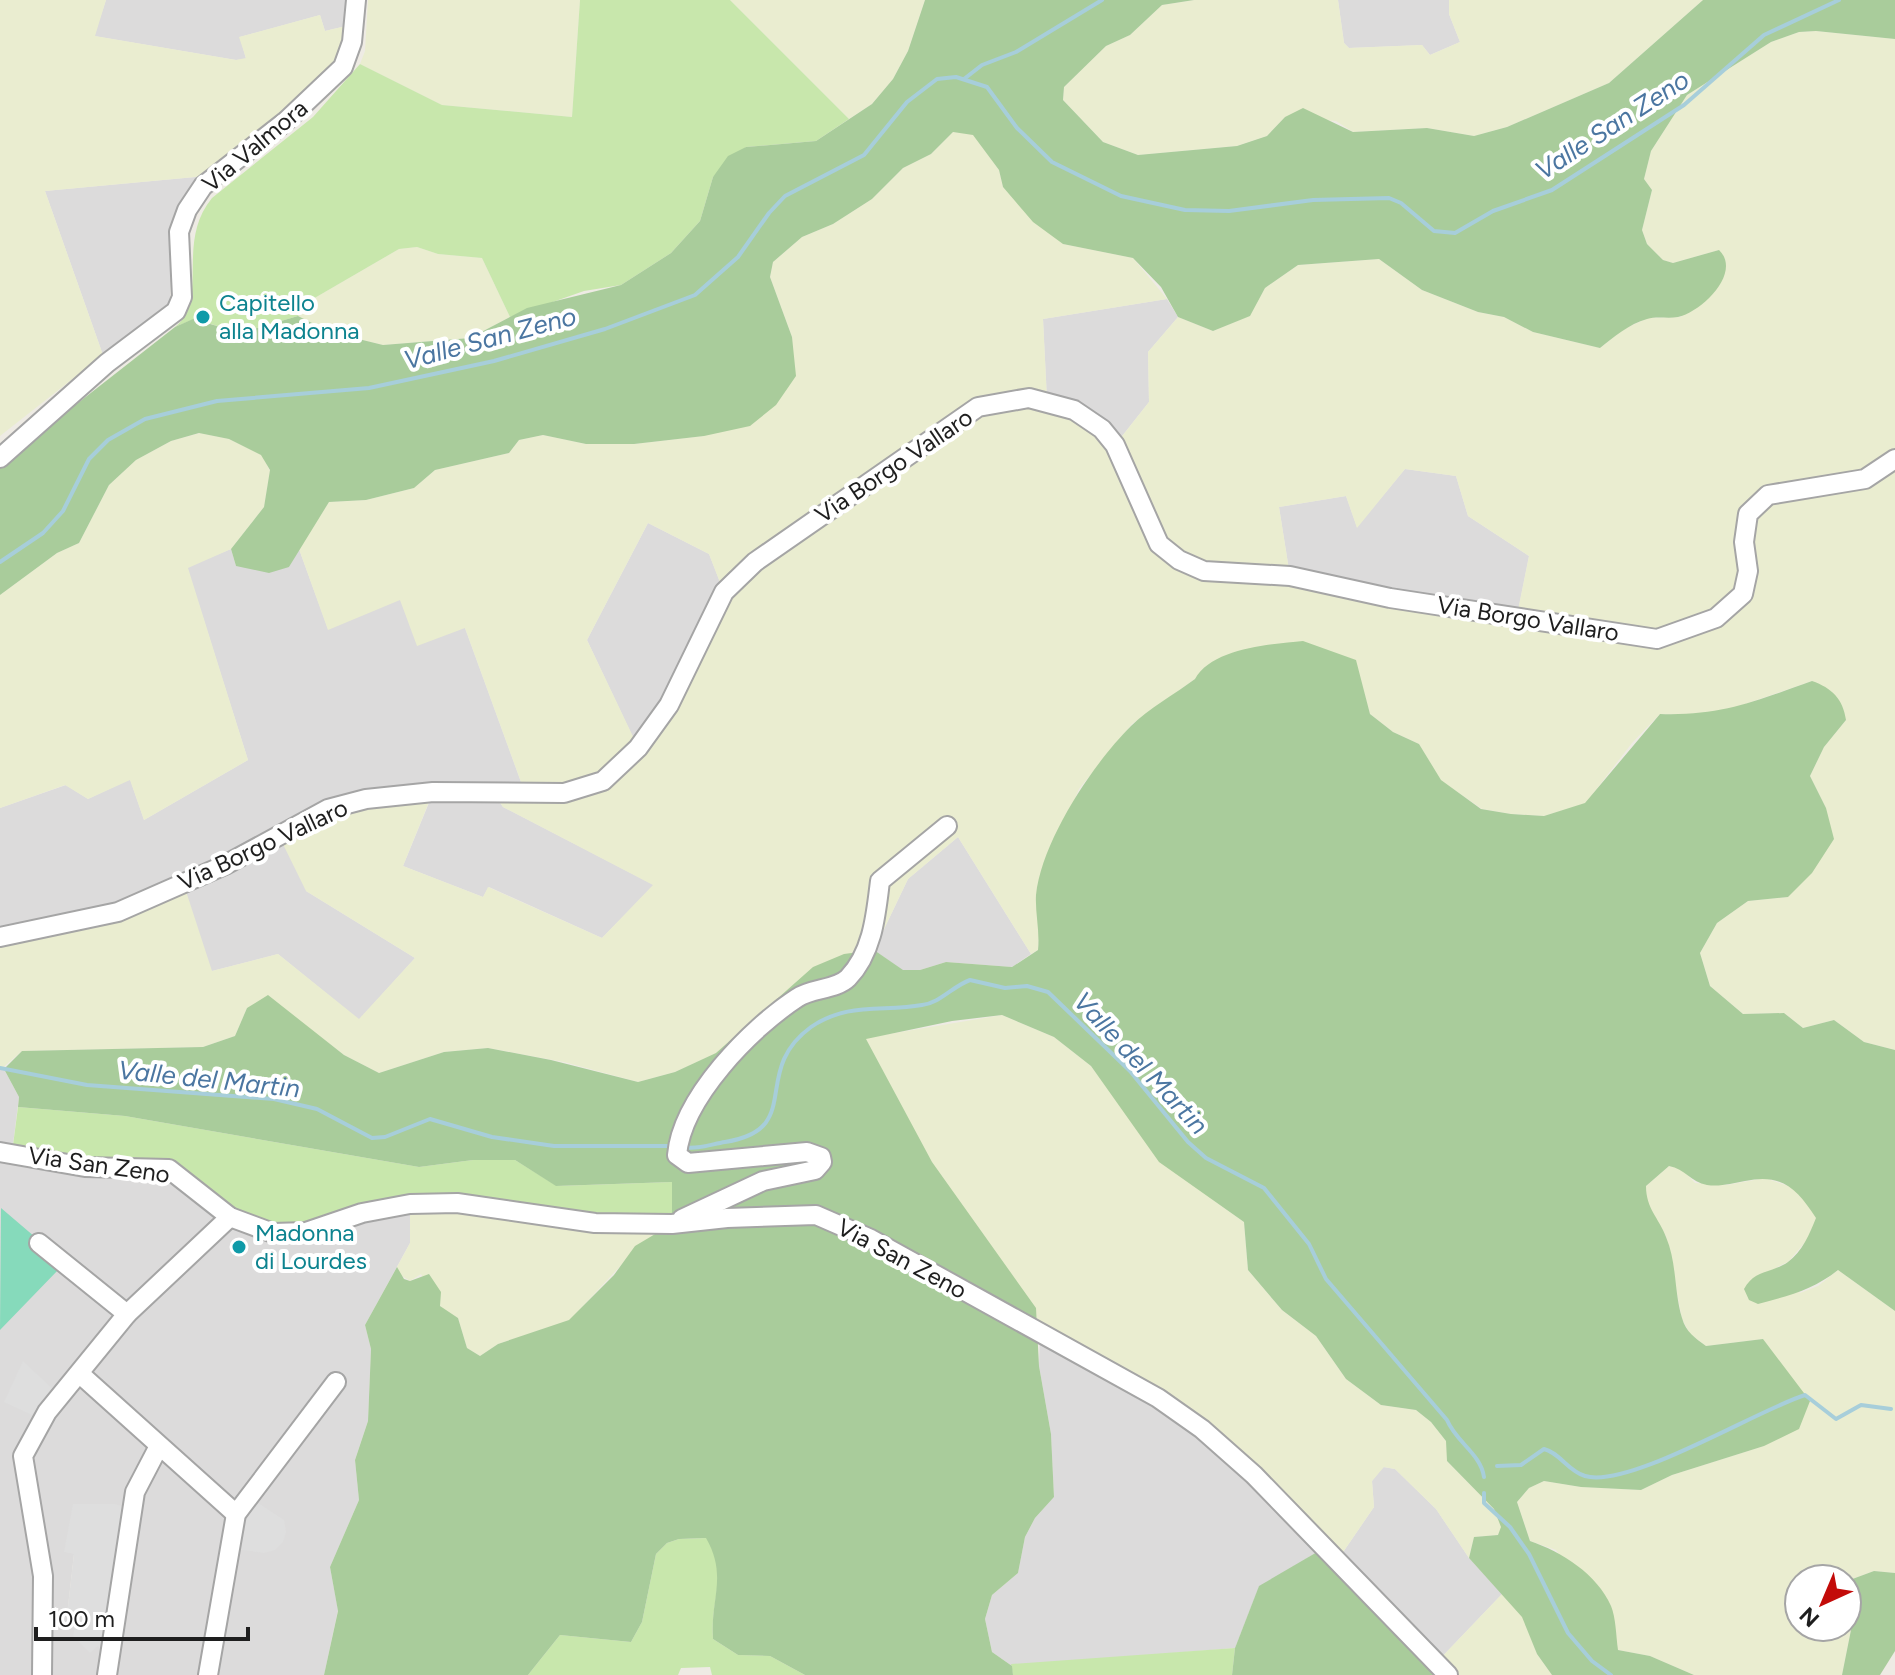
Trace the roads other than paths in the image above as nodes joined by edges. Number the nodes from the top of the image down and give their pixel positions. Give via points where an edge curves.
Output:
1 (356, 0) edge
2 (0, 458) edge
3 (1895, 459) edge
4 (947, 826) dead end
5 (0, 937) edge
6 (0, 1152) edge
7 (230, 1217) junction
8 (672, 1224) junction
9 (39, 1243) dead end
10 (127, 1314) junction
11 (80, 1374) junction
12 (336, 1382) dead end
13 (159, 1446) junction
14 (236, 1514) junction
15 (42, 1675) edge
16 (107, 1675) edge
17 (208, 1675) edge
18 (1448, 1675) edge

1 - 2 street, Via Valmora via 352,42 343,67 286,121 203,186 187,210 179,232 182,297 176,311 107,363
3 - 5 street, Via Borgo Vallaro via 1865,479 1768,495 1748,514 1743,594 1716,618 1657,639 1390,598 1290,576 1204,571 1159,544 1115,445 1102,429 1047,400 978,407 755,562 734,582 724,592 669,705 638,748 603,781 564,793 433,792 366,799 328,809 225,865 118,912
4 - 8 street via 880,881 866,952 846,980 799,996 753,1033 703,1090 677,1148 688,1163 807,1152 822,1162 815,1170 763,1181
6 - 7 street, Via San Zeno via 85,1167 169,1169
7 - 8 street, Via San Zeno via 259,1230 291,1235 394,1205 457,1203 595,1223
7 - 10 street
8 - 18 street, Via San Zeno via 816,1215 871,1239 1158,1398 1254,1475
9 - 10 street
10 - 11 street
11 - 13 street
11 - 15 street via 47,1412 23,1456 43,1576
12 - 14 street
13 - 14 street
13 - 16 street via 135,1492
14 - 17 street

